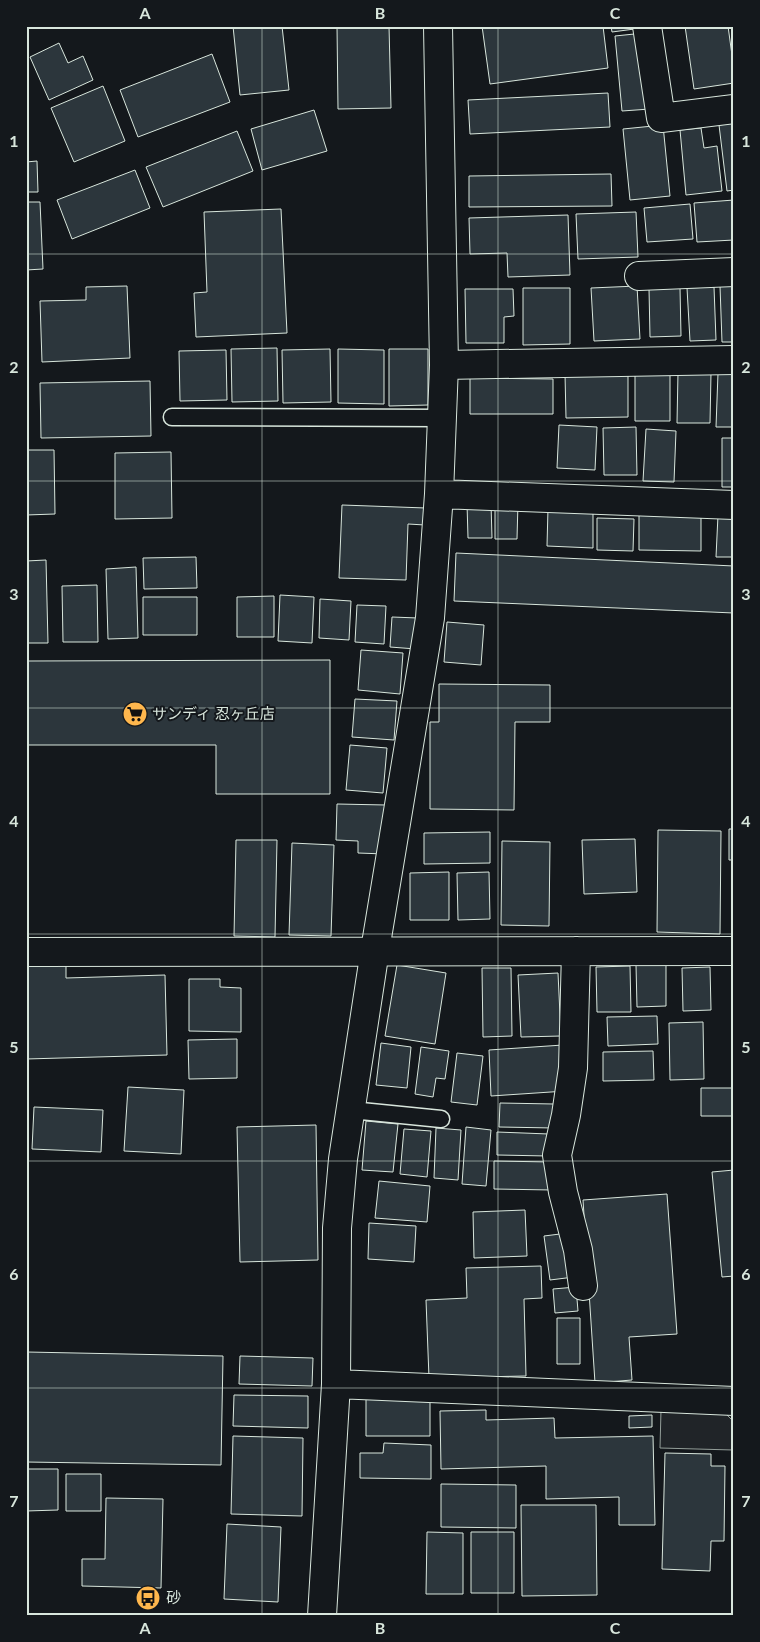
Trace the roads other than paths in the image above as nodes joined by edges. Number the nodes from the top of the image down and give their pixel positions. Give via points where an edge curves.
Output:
1 (438, 26) edge
2 (647, 26) edge
3 (734, 109) edge
4 (734, 272) edge
5 (639, 276) dead end
6 (734, 360) edge
7 (444, 366) junction
8 (172, 416) dead end
9 (442, 418) junction
10 (439, 494) junction
11 (734, 505) edge
12 (375, 950) junction
13 (576, 950) junction
14 (734, 951) edge
15 (26, 952) edge
16 (351, 1110) junction
17 (441, 1119) dead end
18 (583, 1286) dead end
19 (336, 1384) junction
20 (734, 1401) edge
21 (322, 1616) edge

1 - 7 street
2 - 3 street via 661,118
4 - 5 street
6 - 7 street
7 - 9 street
8 - 9 lane
9 - 10 street
10 - 11 street
10 - 12 street via 430,618
12 - 13 street
12 - 15 street
12 - 16 street
13 - 14 street
13 - 18 street via 572,1068 557,1155
16 - 17 lane
16 - 19 street via 337,1228
19 - 20 street
19 - 21 street

